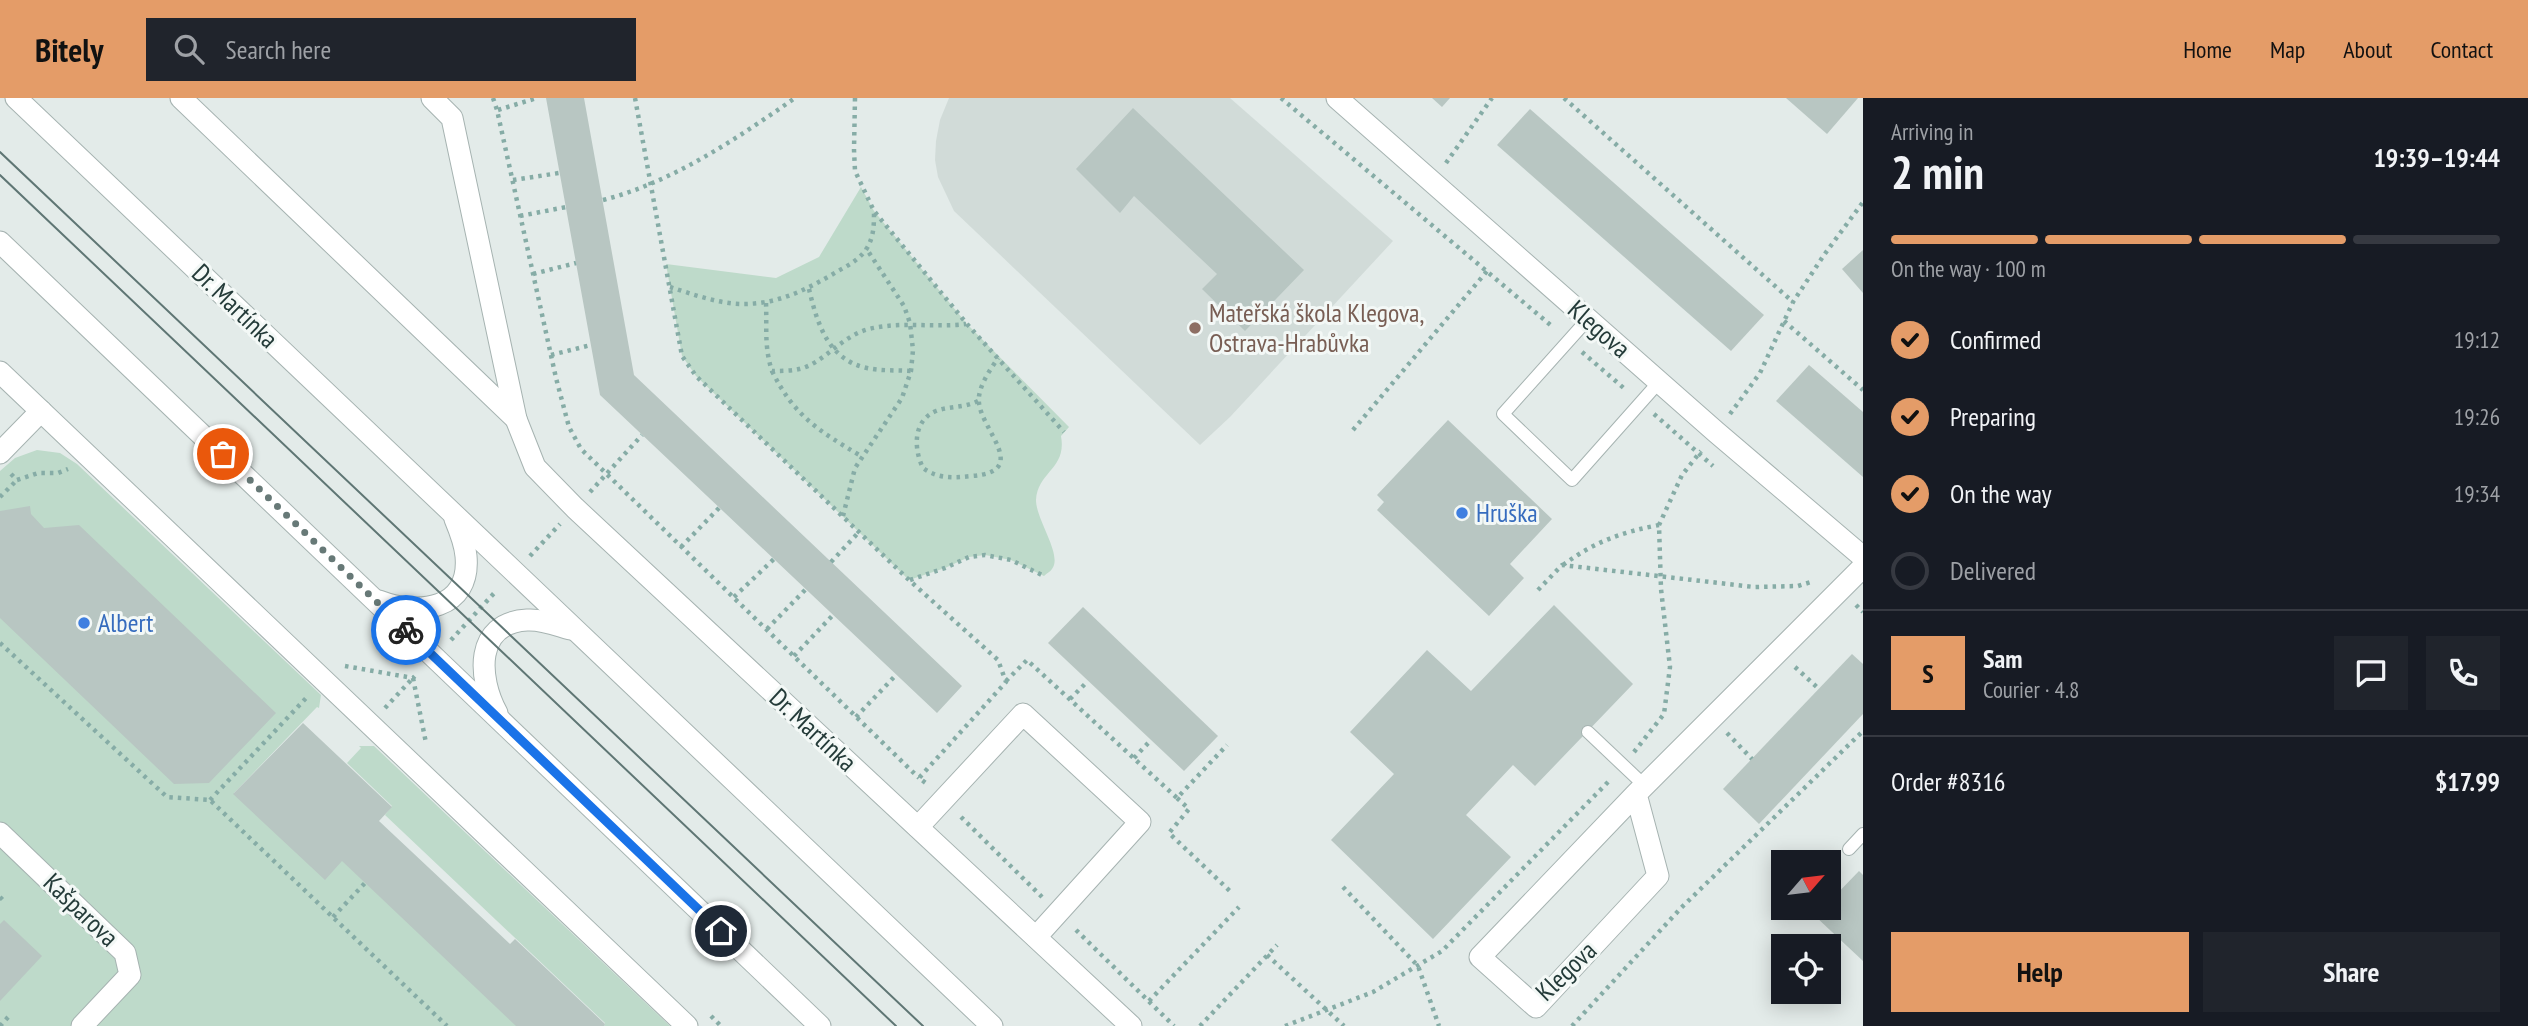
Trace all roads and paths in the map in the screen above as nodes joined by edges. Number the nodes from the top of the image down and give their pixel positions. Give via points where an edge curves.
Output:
1 (16, 98) edge
2 (181, 98) edge
3 (432, 98) edge
4 (493, 98) edge
5 (537, 98) edge
6 (635, 98) edge
7 (780, 98) edge
8 (795, 98) edge
9 (855, 98) edge
10 (1338, 98) edge
11 (1492, 98) edge
12 (1564, 98) edge
13 (785, 106) junction
14 (498, 110) junction
15 (1443, 168) dead end
16 (559, 173) dead end
17 (513, 180) junction
18 (651, 185) junction
19 (603, 200) dead end
20 (1863, 204) edge
21 (566, 207) dead end
22 (874, 211) junction
23 (520, 216) junction
24 (0, 242) edge
25 (866, 248) junction
26 (576, 263) dead end
27 (1488, 270) dead end
28 (533, 274) junction
29 (670, 287) junction
30 (809, 289) junction
31 (1793, 302) junction
32 (766, 303) junction
33 (1588, 319) junction
34 (1784, 321) junction
35 (910, 324) junction
36 (967, 324) junction
37 (591, 345) dead end
38 (831, 349) junction
39 (551, 355) junction
40 (998, 358) junction
41 (772, 371) junction
42 (911, 371) junction
43 (0, 372) edge
44 (1659, 382) junction
45 (1863, 390) edge
46 (978, 401) junction
47 (41, 411) junction
48 (516, 419) junction
49 (1353, 430) dead end
50 (1064, 432) dead end
51 (1716, 432) junction
52 (642, 435) dead end
53 (85, 453) junction
54 (861, 456) junction
55 (4, 462) edge
56 (607, 474) junction
57 (17, 480) junction
58 (0, 497) edge
59 (575, 508) junction
60 (719, 508) dead end
61 (453, 514) junction
62 (843, 516) junction
63 (1659, 525) junction
64 (859, 532) junction
65 (681, 547) junction
66 (1863, 557) edge
67 (774, 559) dead end
68 (831, 562) dead end
69 (1562, 565) junction
70 (1863, 567) edge
71 (514, 572) junction
72 (1044, 576) dead end
73 (1661, 576) junction
74 (1819, 579) dead end
75 (909, 580) junction
76 (806, 589) dead end
77 (1538, 590) dead end
78 (734, 597) junction
79 (374, 599) junction
80 (833, 615) dead end
81 (767, 629) junction
82 (575, 631) junction
83 (0, 643) edge
84 (434, 656) junction
85 (794, 656) junction
86 (1787, 659) dead end
87 (896, 675) dead end
88 (413, 678) junction
89 (323, 680) junction
90 (1088, 681) dead end
91 (1006, 682) junction
92 (1819, 689) dead end
93 (1070, 699) junction
94 (385, 708) dead end
95 (856, 717) junction
96 (503, 723) junction
97 (1719, 725) dead end
98 (1863, 731) edge
99 (1588, 732) dead end
100 (1151, 740) dead end
101 (1227, 745) dead end
102 (426, 746) dead end
103 (1134, 758) junction
104 (1752, 759) dead end
105 (1622, 765) junction
106 (919, 778) junction
107 (1640, 790) junction
108 (1177, 798) junction
109 (211, 800) junction
110 (943, 800) junction
111 (918, 827) junction
112 (0, 833) edge
113 (1863, 834) edge
114 (1849, 849) dead end
115 (365, 883) dead end
116 (1343, 887) dead end
117 (1233, 894) dead end
118 (1239, 907) dead end
119 (1057, 912) junction
120 (333, 917) junction
121 (1035, 937) junction
122 (1277, 945) dead end
123 (1267, 955) junction
124 (1418, 966) junction
125 (1149, 1001) junction
126 (1326, 1010) junction
127 (10, 1014) dead end
128 (0, 1026) edge
129 (82, 1026) edge
130 (447, 1026) edge
131 (687, 1026) edge
132 (820, 1026) edge
133 (992, 1026) edge
134 (1131, 1026) edge
135 (1174, 1026) edge
136 (1200, 1026) edge
137 (1285, 1026) edge
138 (1344, 1026) edge
139 (1439, 1026) edge
140 (1572, 1026) edge

1 - 61 street, Dr. Martínka
2 - 48 street, Dr. Martínka
3 - 48 street, Dr. Martínka via 452,118
4 - 14 path
5 - 14 path
6 - 18 path
7 - 13 path
8 - 13 path
9 - 22 path via 855,171
10 - 33 street, Klegova
11 - 15 path
12 - 31 path
13 - 18 path
14 - 17 path
16 - 17 path
17 - 23 path
18 - 19 path
18 - 29 path
20 - 31 path
21 - 23 path
22 - 25 path via 874,231
22 - 36 path
23 - 28 path
24 - 79 street, Dr. Martínka
25 - 30 path via 855,261
25 - 35 path via 904,306
26 - 28 path
27 - 49 path
28 - 39 path
29 - 32 path via 740,304
29 - 62 path via 682,356 696,376
30 - 32 path
30 - 38 path
31 - 34 path
32 - 41 path via 765,336
33 - 44 street, Klegova
33 - 44 lane via 1503,414 1572,480
34 - 45 path
34 - 51 path via 1760,373
35 - 36 path
35 - 38 path via 867,330
35 - 42 path
36 - 40 path
37 - 39 path
38 - 41 path via 799,370
38 - 42 path via 864,368
39 - 56 path via 569,427 581,449
40 - 46 path
40 - 50 path
41 - 54 path via 814,428
42 - 54 path via 902,398
43 - 47 street
44 - 51 street, Klegova
46 - 46 path via 1000,446 997,467 989,474 958,478 923,468 916,449 922,423 934,411
47 - 53 street
47 - 55 street
48 - 59 street, Dr. Martínka via 535,467
51 - 63 path via 1682,475
51 - 66 street, Klegova
52 - 56 path
53 - 57 path via 74,466 58,473
53 - 89 street
54 - 62 path
55 - 57 path
56 - 59 path
56 - 65 path
57 - 58 path
59 - 71 path
59 - 111 street, Dr. Martínka
60 - 65 path
61 - 71 street, Dr. Martínka
61 - 79 street, Dr. Martínka via 466,564 453,597 442,604 413,609
62 - 64 path
63 - 69 path via 1624,531
63 - 73 path
64 - 68 path
64 - 75 path
65 - 78 path
67 - 78 path
69 - 73 path
69 - 77 path
70 - 107 street, Klegova
71 - 82 street, Dr. Martínka
71 - 84 path
72 - 75 path via 1011,560 985,555
73 - 74 path via 1754,587 1798,586
73 - 105 path via 1670,667 1664,714
75 - 91 path via 998,660
76 - 81 path
78 - 81 path
79 - 84 street, Dr. Martínka
80 - 85 path
81 - 85 path
82 - 96 street, Dr. Martínka via 525,620 494,636 485,652 483,672
82 - 133 street, Dr. Martínka
83 - 109 path via 167,797
84 - 88 path
84 - 96 street, Dr. Martínka
85 - 95 path
86 - 92 path
87 - 95 path
88 - 89 path via 339,665
88 - 94 path
88 - 102 path
89 - 109 path
89 - 131 street
90 - 93 path
91 - 93 path via 1027,660
91 - 106 path
93 - 103 path
95 - 106 path
96 - 132 street, Dr. Martínka
97 - 104 path
98 - 140 path via 1681,908
99 - 105 lane
100 - 103 path
101 - 108 path
103 - 108 path
105 - 107 lane
105 - 124 path via 1442,951
106 - 110 path
107 - 107 street, Klegova via 1480,957 1536,1007 1658,876
108 - 117 path via 1189,809 1168,833
109 - 120 path
110 - 111 street
110 - 119 path
110 - 119 street via 1023,714 1140,822
111 - 121 street, Dr. Martínka
112 - 129 street, Kašparova via 125,953 130,975
113 - 114 lane
115 - 120 path
116 - 124 path
118 - 125 path
119 - 121 street
119 - 125 path
120 - 130 path
121 - 134 street, Dr. Martínka
122 - 123 path
123 - 126 path
123 - 136 path
124 - 126 path via 1373,992
124 - 139 path
125 - 135 path
126 - 137 path
126 - 138 path
127 - 128 path

